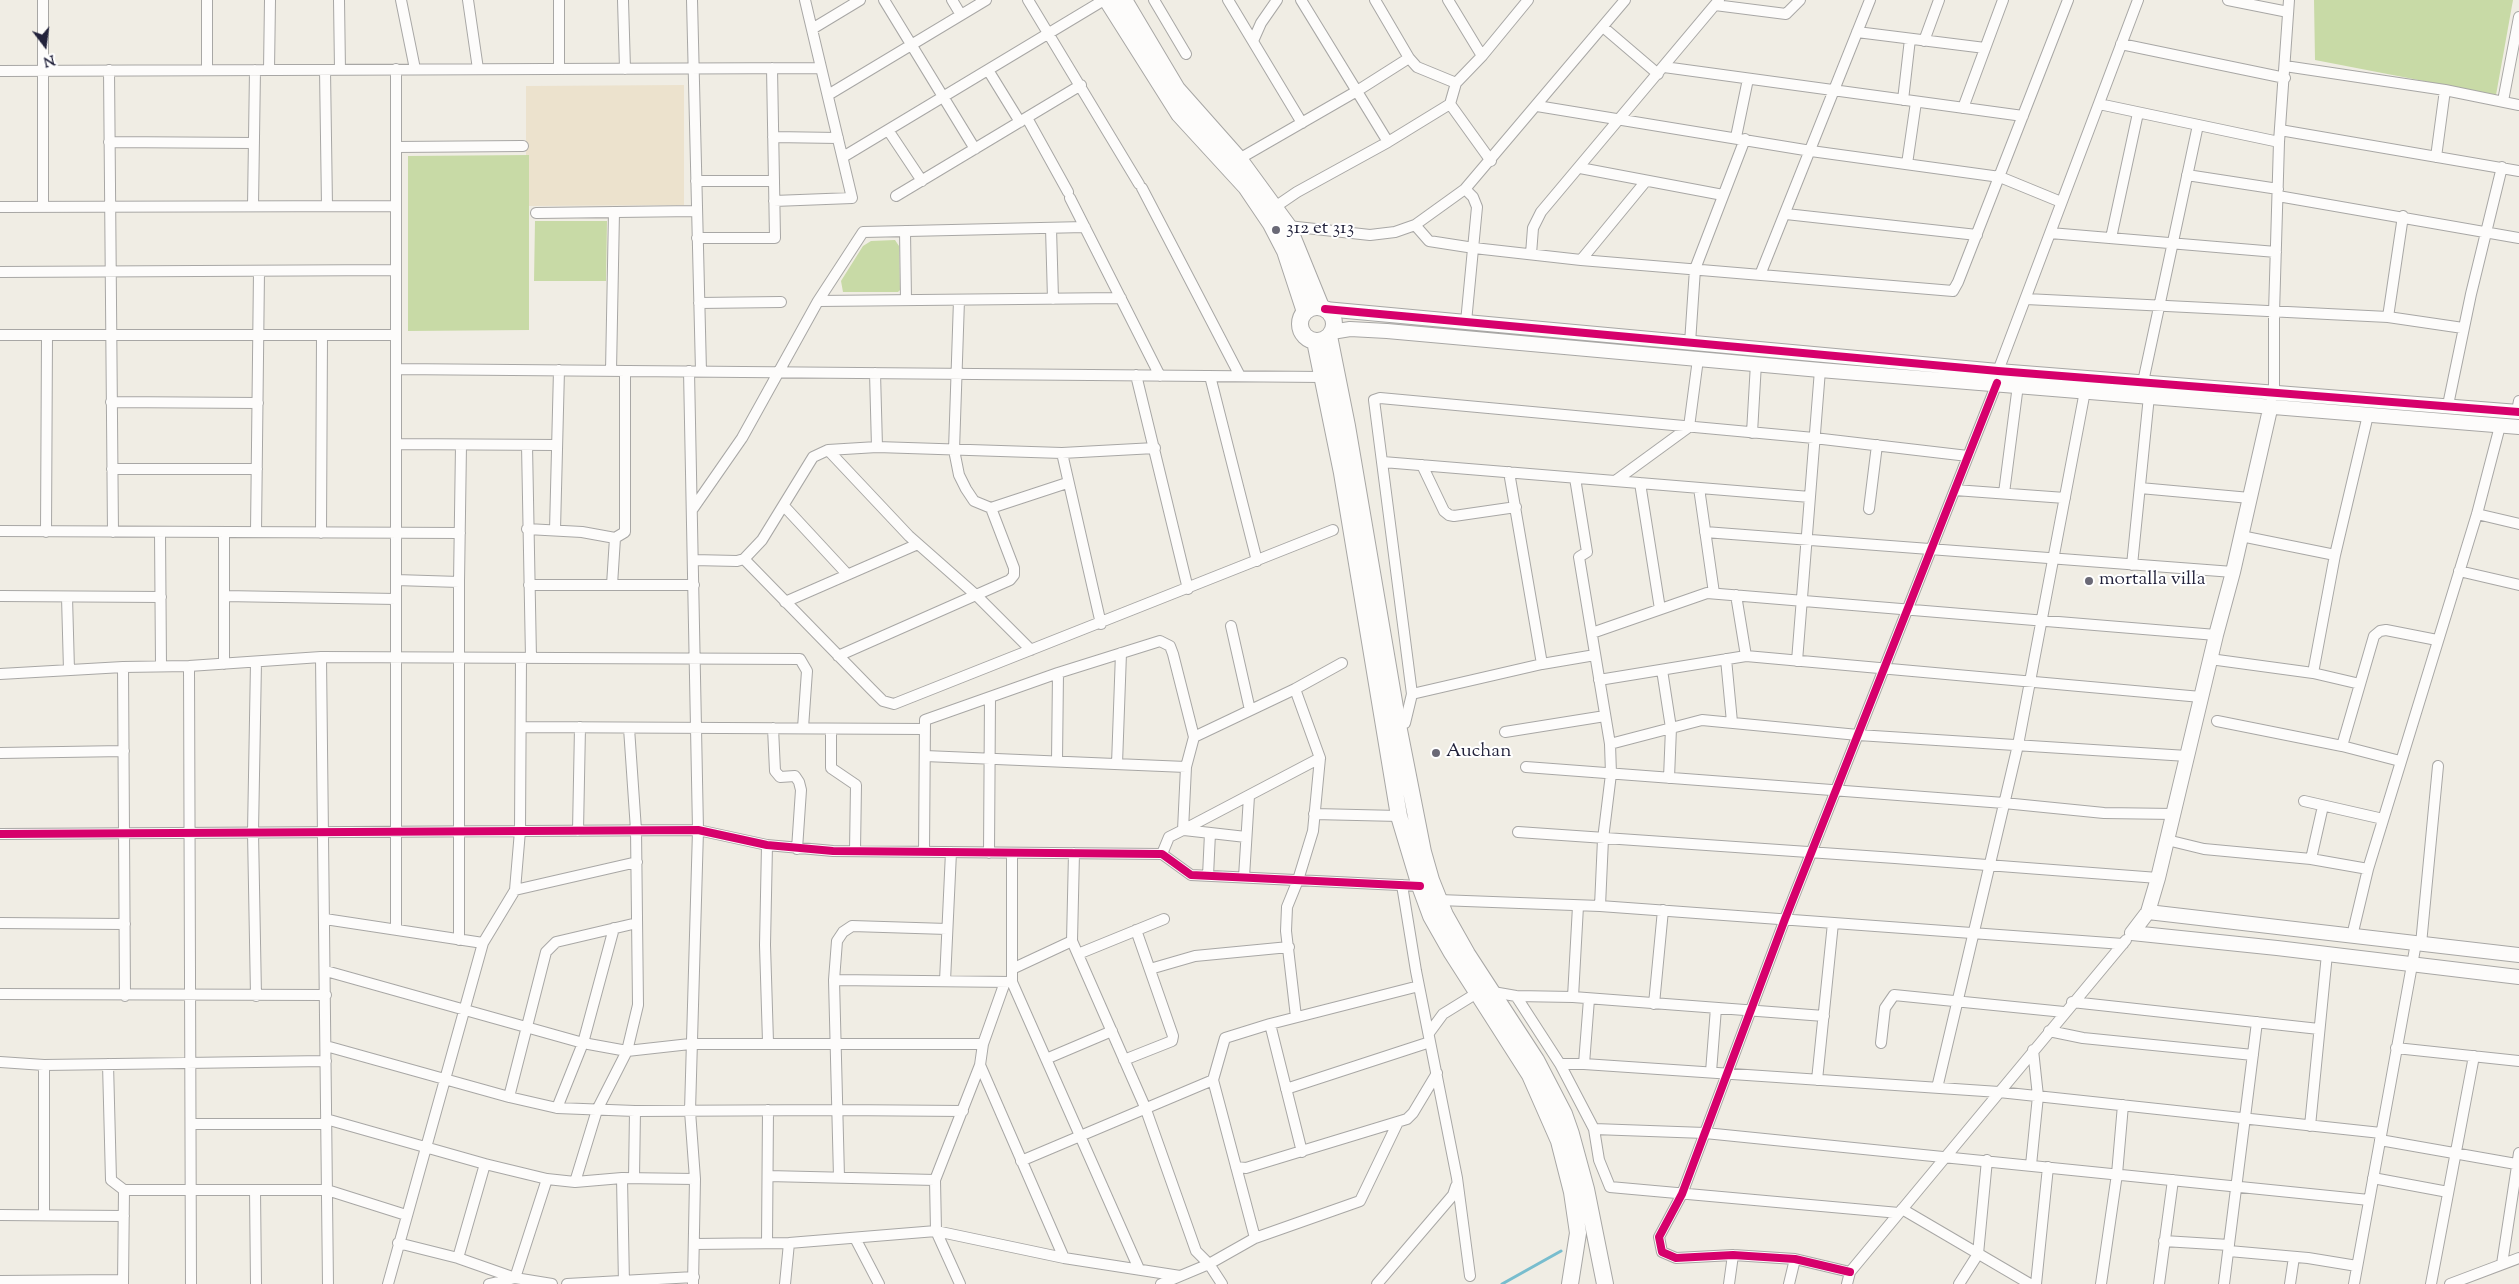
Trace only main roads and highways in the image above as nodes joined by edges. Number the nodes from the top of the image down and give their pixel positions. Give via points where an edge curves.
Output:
1 (1105, 0) edge
2 (1124, 0) edge
3 (1317, 309) junction
4 (1325, 336) junction
5 (1485, 993) junction
6 (1570, 1284) edge
7 (1605, 1284) edge

1 - 3 main road via 1178,114 1246,188 1271,224
2 - 3 main road via 1177,89 1239,159 1288,226
3 - 4 main road via 1333,319
3 - 4 main road via 1300,323 1301,330 1309,339
4 - 5 main road via 1348,426 1419,839 1439,900
4 - 5 main road via 1322,377 1342,473 1399,816 1431,916
5 - 6 main road via 1530,1075 1559,1141 1578,1233
5 - 7 main road via 1546,1077 1571,1134

